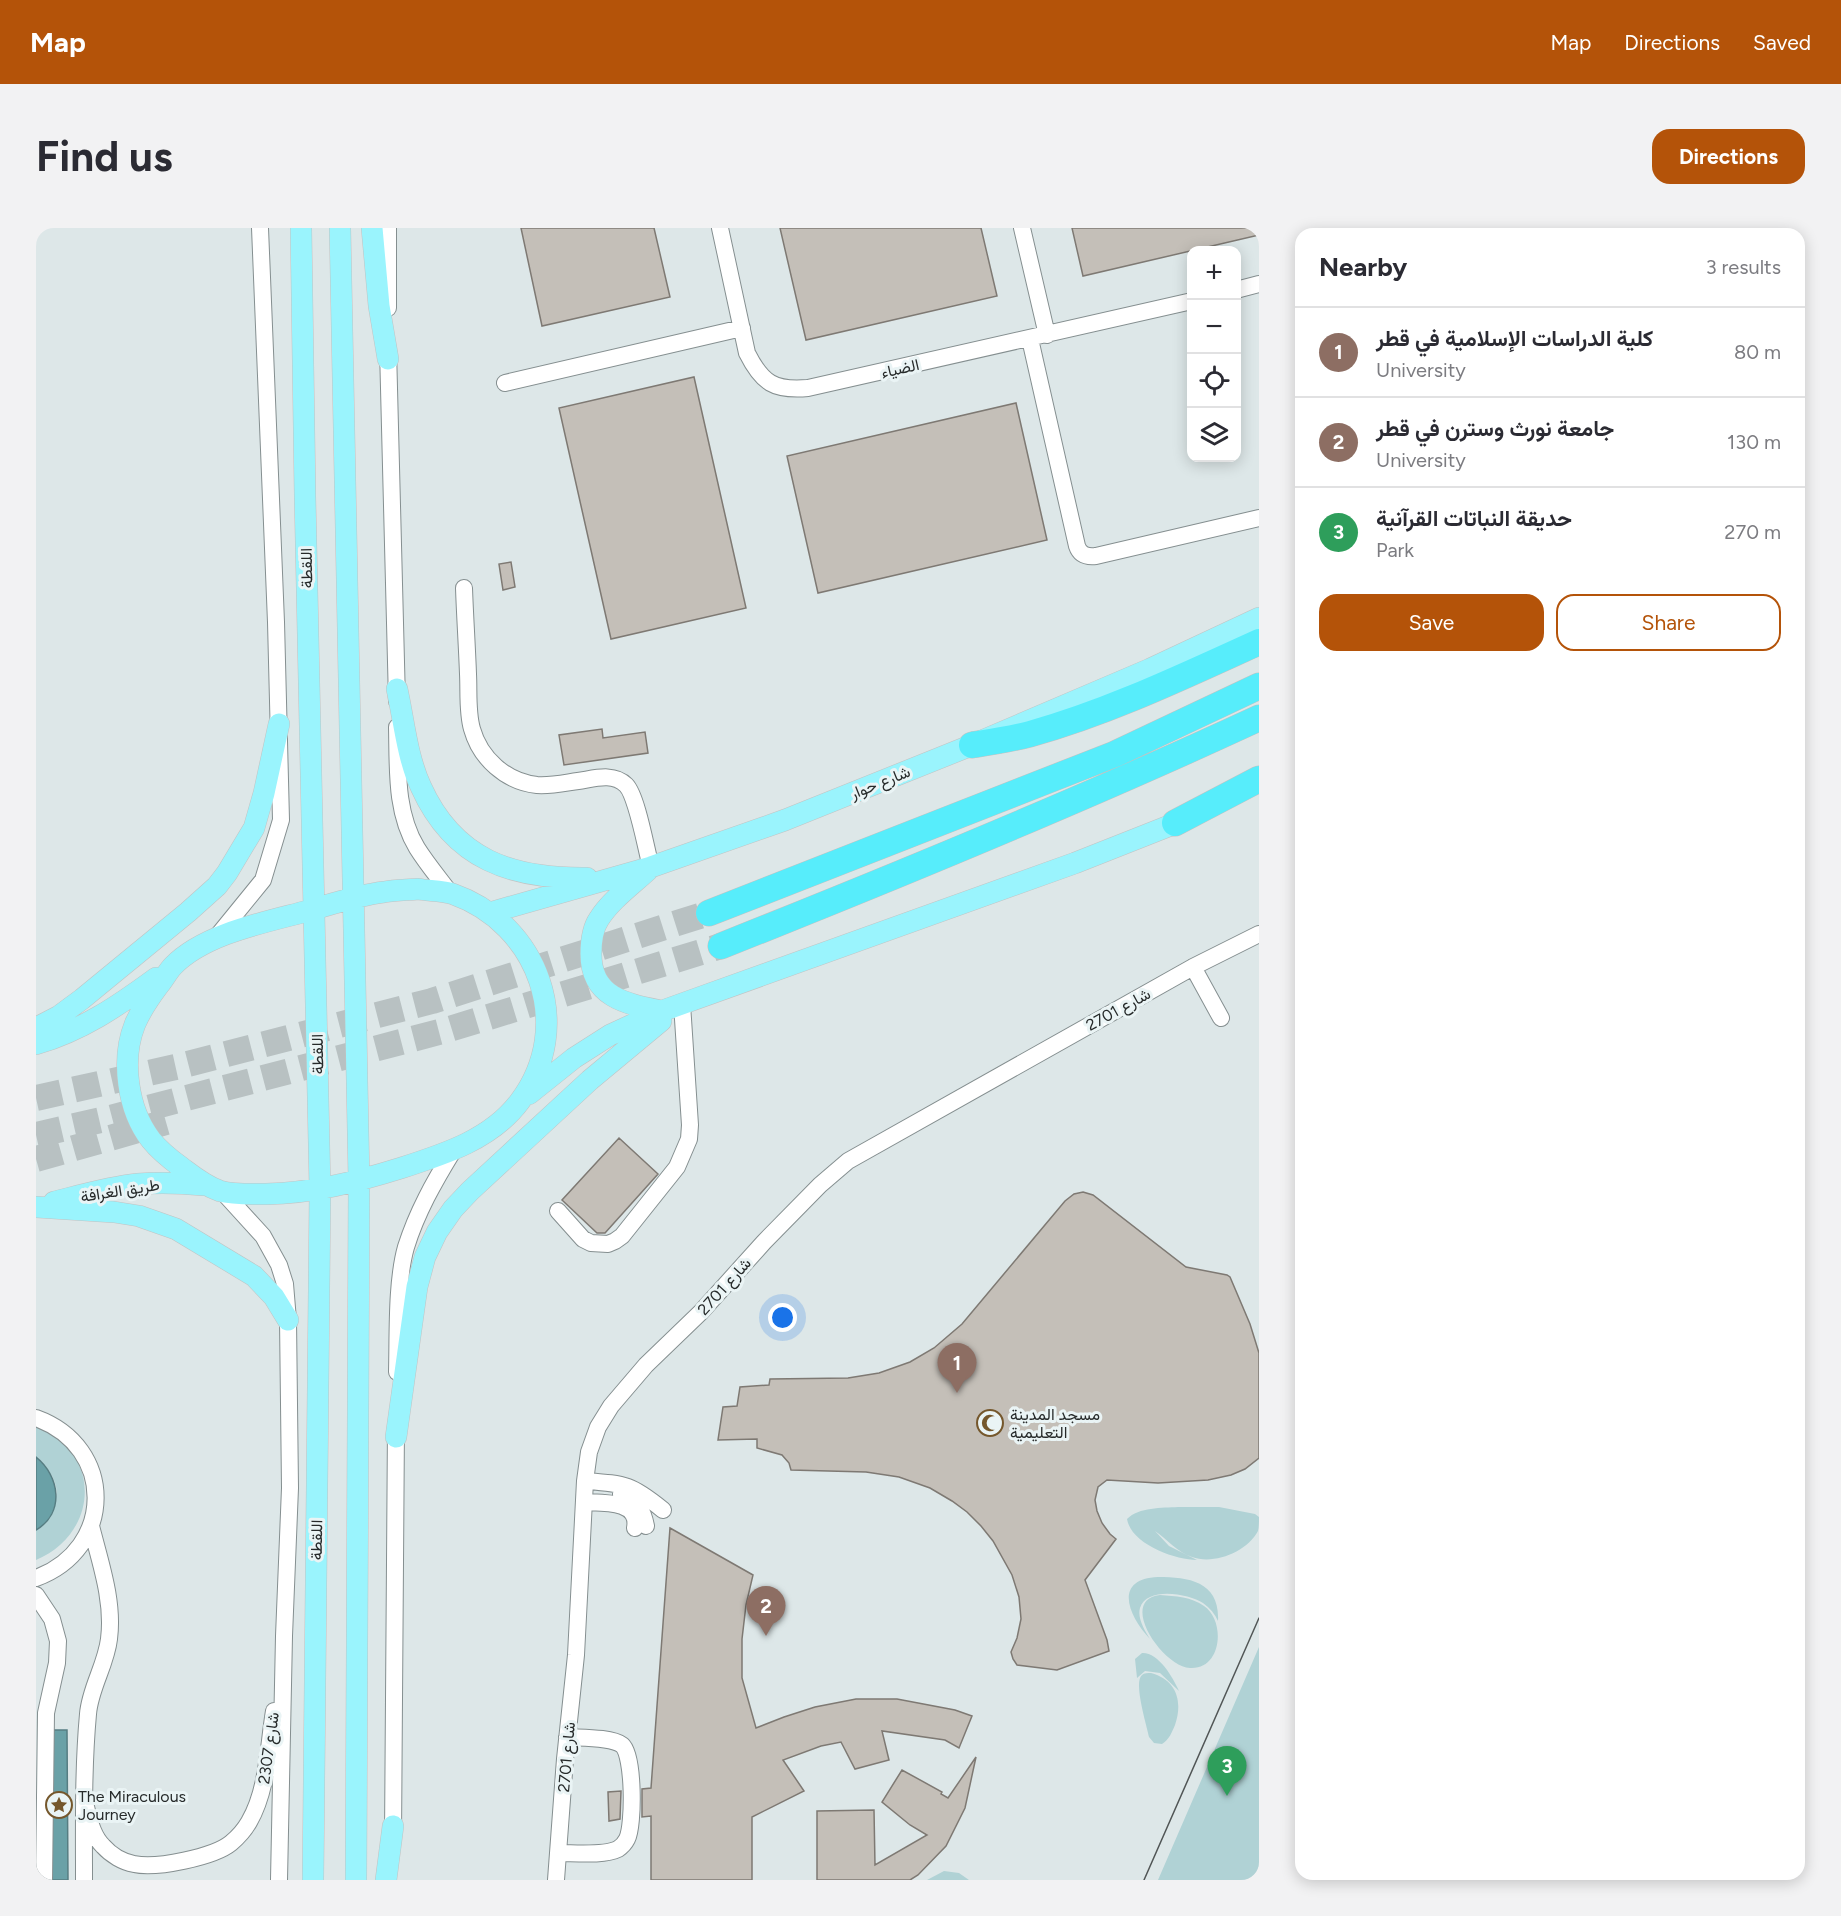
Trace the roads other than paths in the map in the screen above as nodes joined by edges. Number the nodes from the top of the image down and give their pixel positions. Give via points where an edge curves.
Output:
1 (260, 228) edge
2 (301, 228) edge
3 (340, 228) edge
4 (372, 228) edge
5 (388, 228) edge
6 (720, 228) edge
7 (1022, 228) edge
8 (1259, 284) edge
9 (1241, 289) edge
10 (1187, 302) edge
11 (742, 328) junction
12 (1038, 337) junction
13 (388, 359) junction
14 (505, 383) dead end
15 (1259, 518) edge
16 (464, 588) dead end
17 (1259, 618) edge
18 (1259, 642) edge
19 (1259, 686) edge
20 (397, 689) junction
21 (1259, 718) edge
22 (279, 724) junction
23 (972, 746) junction
24 (1259, 779) edge
25 (1259, 790) edge
26 (1175, 823) junction
27 (651, 867) junction
28 (612, 877) junction
29 (450, 893) junction
30 (354, 897) junction
31 (314, 909) junction
32 (489, 913) junction
33 (709, 913) tunnel mouth
34 (1259, 934) edge
35 (214, 939) junction
36 (721, 946) tunnel mouth
37 (173, 966) junction
38 (1192, 967) junction
39 (672, 1008) junction
40 (1221, 1018) dead end
41 (36, 1028) edge
42 (36, 1044) edge
43 (520, 1102) junction
44 (453, 1151) junction
45 (360, 1181) junction
46 (213, 1188) junction
47 (320, 1190) junction
48 (36, 1207) edge
49 (558, 1210) dead end
50 (288, 1320) junction
51 (36, 1418) edge
52 (396, 1437) junction
53 (585, 1491) junction
54 (663, 1510) dead end
55 (91, 1526) junction
56 (640, 1527) dead end
57 (36, 1578) edge
58 (36, 1595) edge
59 (284, 1636) junction
60 (567, 1737) junction
61 (84, 1800) junction
62 (393, 1826) junction
63 (558, 1853) junction
64 (40, 1855) edge
65 (44, 1880) edge
66 (84, 1880) edge
67 (279, 1880) edge
68 (313, 1880) edge
69 (356, 1880) edge
70 (386, 1880) edge
71 (393, 1880) edge
72 (556, 1880) edge

1 - 22 street, اللقطة
2 - 31 main road, اللقطة
3 - 30 main road
4 - 13 main road
5 - 13 street
6 - 11 street, الضياء
7 - 12 street
8 - 9 street
10 - 12 street, الضياء
11 - 12 street, الضياء via 747,353 756,370 770,384 789,390
11 - 14 street
12 - 15 street via 1080,553 1096,556
13 - 20 street
16 - 27 street via 470,714 482,752 500,771 535,785 602,777 619,780 631,791
17 - 23 main road, شارع حوار
18 - 23 highway via 1084,717
19 - 33 highway via 1115,754
20 - 28 main road via 421,787 437,817 456,839 477,856 504,868 568,878
20 - 29 street via 399,798 406,826
21 - 36 highway
22 - 35 street, اللقطة via 281,820 272,854 263,880
22 - 41 main road via 254,828 222,879 82,999
23 - 27 main road, شارع حوار
24 - 26 highway
25 - 26 main road
26 - 39 main road
27 - 28 main road, شارع حوار
27 - 39 main road via 597,921 591,940 591,960 596,979 608,994 624,1003
28 - 32 main road, شارع حوار
29 - 30 main road via 386,891
29 - 32 main road
30 - 31 main road
30 - 45 main road
31 - 35 main road
31 - 47 main road, اللقطة
32 - 43 main road via 512,933 530,957 546,1006 545,1047 536,1076
34 - 38 street, شارع 2701
35 - 37 main road
37 - 42 main road via 98,1018
37 - 46 main road via 134,1026 127,1059 130,1089 137,1117 151,1139 172,1160
38 - 40 street
38 - 53 street, شارع 2701 via 848,1161 820,1185 611,1406 589,1452
39 - 43 main road via 610,1035 574,1058
39 - 49 street via 690,1125 689,1139 677,1167 622,1236 608,1244 583,1239
39 - 52 main road via 453,1209 437,1232 417,1287
43 - 44 main road, طريق الغرافة via 490,1130
44 - 45 main road, طريق الغرافة
44 - 52 street via 417,1214 405,1250
45 - 47 main road, طريق الغرافة
45 - 69 main road
46 - 47 main road, طريق الغرافة via 255,1194
46 - 48 main road, طريق الغرافة via 137,1184
46 - 50 street, اللقطة via 263,1236 285,1284
47 - 68 main road, اللقطة
48 - 50 main road via 122,1214 176,1229 254,1276
50 - 59 street, اللقطة via 290,1488
51 - 55 street via 63,1432 90,1467 96,1496
52 - 62 street
53 - 54 street via 626,1485
53 - 56 street via 626,1507
53 - 60 street, شارع 2701
55 - 57 street via 65,1564
55 - 61 street, شارع 2307 via 110,1619 109,1640 89,1704
58 - 64 street via 52,1619 58,1641 46,1713
59 - 61 street, شارع 2307 via 263,1788 249,1822 231,1844 180,1861 134,1864 102,1846 92,1830
59 - 67 street, اللقطة
60 - 63 street, شارع 2701
60 - 63 street via 623,1746 631,1781 631,1824 627,1840 620,1848 609,1852
61 - 66 street, شارع 2307
62 - 70 main road
62 - 71 street
63 - 72 street, شارع 2701
64 - 65 street

